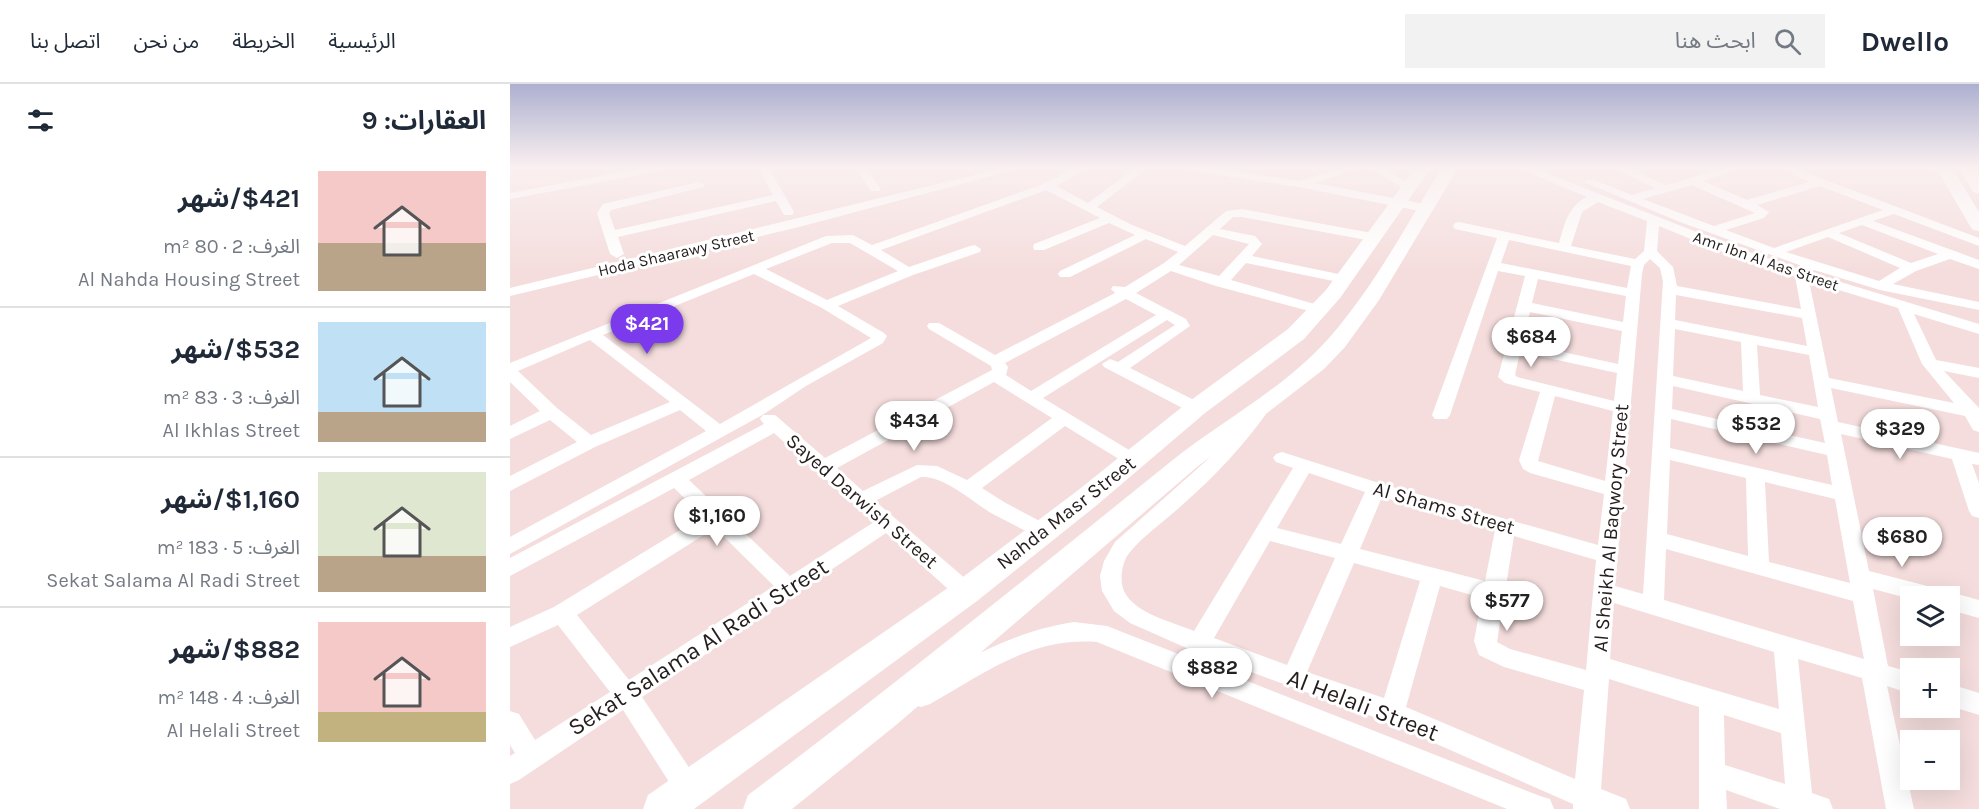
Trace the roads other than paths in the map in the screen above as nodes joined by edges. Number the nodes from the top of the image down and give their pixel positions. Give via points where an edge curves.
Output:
1 (629, 202) edge
2 (759, 202) edge
3 (783, 202) edge
4 (879, 202) edge
5 (1003, 202) edge
6 (1079, 202) edge
7 (1097, 202) edge
8 (1406, 202) edge
9 (1409, 202) edge
10 (1584, 202) edge
11 (1607, 202) edge
12 (1643, 202) edge
13 (1742, 202) edge
14 (1754, 202) edge
15 (1872, 202) edge
16 (1963, 202) edge
17 (1747, 204) junction
18 (1090, 207) junction
19 (1894, 210) junction
20 (788, 212) dead end
21 (1108, 219) junction
22 (1653, 220) junction
23 (1861, 221) junction
24 (1979, 225) edge
25 (1459, 226) dead end
26 (1715, 230) junction
27 (1210, 231) junction
28 (1828, 233) junction
29 (1144, 235) junction
30 (1504, 235) junction
31 (611, 236) junction
32 (1372, 237) junction
33 (1979, 242) edge
34 (1039, 247) dead end
35 (1564, 248) junction
36 (873, 249) junction
37 (975, 249) dead end
38 (1187, 251) junction
39 (1774, 252) junction
40 (617, 254) dead end
41 (1949, 256) junction
42 (1243, 258) junction
43 (1644, 258) junction
44 (1979, 265) edge
45 (1169, 266) junction
46 (1493, 266) junction
47 (1911, 268) junction
48 (1806, 269) junction
49 (756, 270) junction
50 (908, 272) junction
51 (1065, 274) dead end
52 (1532, 274) junction
53 (1343, 279) junction
54 (1221, 283) junction
55 (1883, 284) junction
56 (1669, 289) junction
57 (1121, 290) junction
58 (510, 292) edge
59 (1634, 293) junction
60 (827, 305) junction
61 (1523, 306) junction
62 (1904, 306) junction
63 (1979, 306) edge
64 (1320, 310) junction
65 (1167, 314) junction
66 (1809, 315) junction
67 (1668, 323) junction
68 (934, 326) dead end
69 (1630, 328) junction
70 (1979, 328) edge
71 (592, 334) junction
72 (1749, 339) junction
73 (1513, 346) junction
74 (1816, 352) junction
75 (1097, 357) junction
76 (1930, 364) junction
77 (1119, 368) junction
78 (995, 369) junction
79 (1626, 370) junction
80 (1979, 373) edge
81 (512, 377) edge
82 (1665, 379) junction
83 (1821, 381) junction
84 (1549, 390) junction
85 (1032, 397) junction
86 (1752, 398) junction
87 (682, 403) junction
88 (1262, 406) junction
89 (1622, 408) junction
90 (758, 410) junction
91 (551, 412) junction
92 (1190, 412) junction
93 (1663, 412) junction
94 (1441, 415) dead end
95 (1064, 418) junction
96 (1976, 419) edge
97 (1829, 421) junction
98 (776, 425) junction
99 (718, 431) junction
100 (510, 433) edge
101 (1221, 436) junction
102 (1157, 442) junction
103 (590, 443) junction
104 (1835, 451) junction
105 (1661, 452) junction
106 (1970, 457) edge
107 (1282, 458) dead end
108 (1132, 460) junction
109 (1188, 461) junction
110 (1304, 466) junction
111 (824, 467) junction
112 (1755, 473) junction
113 (675, 478) junction
114 (510, 484) edge
115 (969, 488) junction
116 (1376, 489) junction
117 (1614, 490) junction
118 (1843, 494) junction
119 (862, 500) junction
120 (1979, 511) edge
121 (714, 519) junction
122 (887, 523) junction
123 (1506, 526) junction
124 (1044, 532) junction
125 (1264, 532) junction
126 (1657, 539) junction
127 (510, 546) edge
128 (1347, 554) junction
129 (1607, 555) junction
130 (1759, 567) junction
131 (510, 568) edge
132 (1431, 576) junction
133 (1861, 586) junction
134 (788, 587) junction
135 (1604, 591) junction
136 (966, 592) junction
137 (1493, 592) junction
138 (1900, 592) edge
139 (1960, 604) edge
140 (1653, 606) junction
141 (1979, 609) edge
142 (562, 613) junction
143 (510, 637) edge
144 (1198, 643) junction
145 (1785, 645) junction
146 (1875, 672) junction
147 (1597, 674) junction
148 (1293, 677) junction
149 (1900, 680) edge
150 (626, 694) junction
151 (1960, 698) edge
152 (1711, 700) junction
153 (1979, 704) edge
154 (1392, 713) junction
155 (884, 714) junction
156 (510, 722) edge
157 (1793, 725) junction
158 (520, 764) edge
159 (1712, 773) junction
160 (689, 790) junction
161 (1586, 803) edge
162 (1810, 806) edge
163 (662, 809) edge
164 (762, 809) edge
165 (1540, 809) edge
166 (1616, 809) edge
167 (1713, 809) edge
168 (1900, 809) edge

1 - 31 street via 607,207 603,213
2 - 31 street
3 - 20 street
4 - 58 street, Hoda Shaarawy Street
5 - 36 street
6 - 18 street
7 - 18 street
8 - 32 street, Nahda Masr Street
9 - 88 street, Nahda Masr Street via 1355,321 1316,364
10 - 35 street via 1572,216
11 - 22 street, Amr Ibn Al Aas Street
12 - 26 street, Amr Ibn Al Aas Street
13 - 17 street
14 - 17 street
15 - 19 street
16 - 24 street
17 - 26 street via 1764,213
18 - 21 street
19 - 23 street
19 - 33 street
21 - 29 street
21 - 34 street
22 - 43 street, Al Sheikh Al Baqwory Street
22 - 48 street, Amr Ibn Al Aas Street
23 - 28 street
23 - 41 street
25 - 30 street
26 - 39 street, Amr Ibn Al Aas Street
27 - 32 street via 1227,215 1238,213
27 - 38 street
27 - 42 street via 1256,241
28 - 39 street
28 - 47 street
29 - 38 street
29 - 51 street
30 - 35 street
30 - 46 street
31 - 40 street
32 - 53 street, Nahda Masr Street
33 - 41 street
35 - 43 street
36 - 49 street via 853,239 831,238
36 - 50 street
37 - 50 street
38 - 45 street
39 - 48 street, Amr Ibn Al Aas Street
41 - 44 street
41 - 47 street
42 - 53 street
42 - 54 street
43 - 56 street via 1666,267
43 - 59 street, Al Sheikh Al Baqwory Street
45 - 54 street
45 - 57 street
46 - 52 street
46 - 94 street
47 - 55 street
48 - 55 street, Amr Ibn Al Aas Street
48 - 62 street, Amr Ibn Al Aas Street
48 - 66 street
49 - 60 street
49 - 71 street
50 - 60 street
52 - 59 street
52 - 61 street
53 - 64 street, Nahda Masr Street
54 - 64 street
55 - 63 street, Amr Ibn Al Aas Street
56 - 66 street
56 - 67 street
57 - 65 street
57 - 78 street
59 - 69 street, Al Sheikh Al Baqwory Street
60 - 90 street via 879,336 878,340
61 - 69 street
61 - 73 street
62 - 70 street, Amr Ibn Al Aas Street
62 - 76 street
64 - 92 street, Nahda Masr Street via 1296,334
65 - 75 street
65 - 77 street via 1181,322 1181,328
66 - 74 street
67 - 72 street
67 - 82 street
68 - 78 street
69 - 79 street, Al Sheikh Al Baqwory Street
71 - 81 street
71 - 87 street
72 - 74 street
72 - 86 street
73 - 79 street
73 - 84 street via 1506,377
74 - 83 street
75 - 77 street
75 - 85 street
76 - 80 street
76 - 96 street
77 - 92 street
78 - 85 street
78 - 111 street
79 - 89 street, Al Sheikh Al Baqwory Street
81 - 91 street
82 - 86 street
82 - 93 street
83 - 96 street
83 - 97 street
84 - 89 street
84 - 117 street via 1528,460 1530,465
85 - 95 street
86 - 97 street
87 - 99 street
87 - 103 street
88 - 101 street, Nahda Masr Street
88 - 144 street, Al Helali Street via 1220,460 1122,547 1113,561 1113,592 1123,606
89 - 117 street, Al Sheikh Al Baqwory Street
90 - 98 street, Sayed Darwish Street
90 - 99 street
91 - 100 street
91 - 103 street
92 - 101 street
92 - 102 street, Nahda Masr Street
93 - 104 street
93 - 105 street
95 - 108 street
95 - 115 street
97 - 104 street
97 - 106 street
98 - 111 street, Sayed Darwish Street
98 - 113 street
99 - 127 street
101 - 109 street, Nahda Masr Street
102 - 108 street, Nahda Masr Street
102 - 109 street
103 - 114 street
104 - 118 street
105 - 112 street
105 - 126 street
106 - 120 street
107 - 110 street, Al Shams Street
108 - 124 street, Nahda Masr Street
109 - 155 street, Nahda Masr Street
110 - 116 street, Al Shams Street
110 - 125 street
111 - 119 street, Sayed Darwish Street
112 - 118 street
112 - 130 street
113 - 121 street
113 - 131 street
115 - 119 street via 936,471 920,470
115 - 124 street
116 - 123 street, Al Shams Street
116 - 128 street
117 - 129 street, Al Sheikh Al Baqwory Street
118 - 133 street
119 - 122 street, Sayed Darwish Street
121 - 134 street
121 - 142 street
122 - 134 street, Sekat Salama Al Radi Street
122 - 136 street, Sayed Darwish Street
123 - 129 street, Al Shams Street
123 - 137 street
124 - 136 street, Nahda Masr Street
125 - 128 street
125 - 144 street
126 - 130 street
126 - 140 street
128 - 132 street
128 - 148 street
129 - 135 street, Al Sheikh Al Baqwory Street
130 - 133 street
132 - 137 street
132 - 154 street
133 - 138 street
133 - 146 street
134 - 150 street, Sekat Salama Al Radi Street
135 - 140 street
135 - 147 street, Al Sheikh Al Baqwory Street
136 - 160 street, Nahda Masr Street
137 - 147 street via 1485,641 1492,652
139 - 141 street
140 - 145 street
142 - 143 street
142 - 150 street
144 - 148 street, Al Helali Street
145 - 146 street
145 - 157 street
146 - 149 street
146 - 168 street
147 - 152 street
147 - 161 street, Al Sheikh Al Baqwory Street
148 - 154 street, Al Helali Street
150 - 158 street, Sekat Salama Al Radi Street
150 - 160 street
151 - 153 street
152 - 157 street
152 - 159 street
154 - 161 street, Al Helali Street
155 - 164 street, Nahda Masr Street
155 - 165 street, Al Helali Street via 1021,643 1047,634 1099,633
156 - 158 street
157 - 162 street
159 - 162 street
159 - 167 street
160 - 163 street, Nahda Masr Street
161 - 166 street, Al Helali Street

